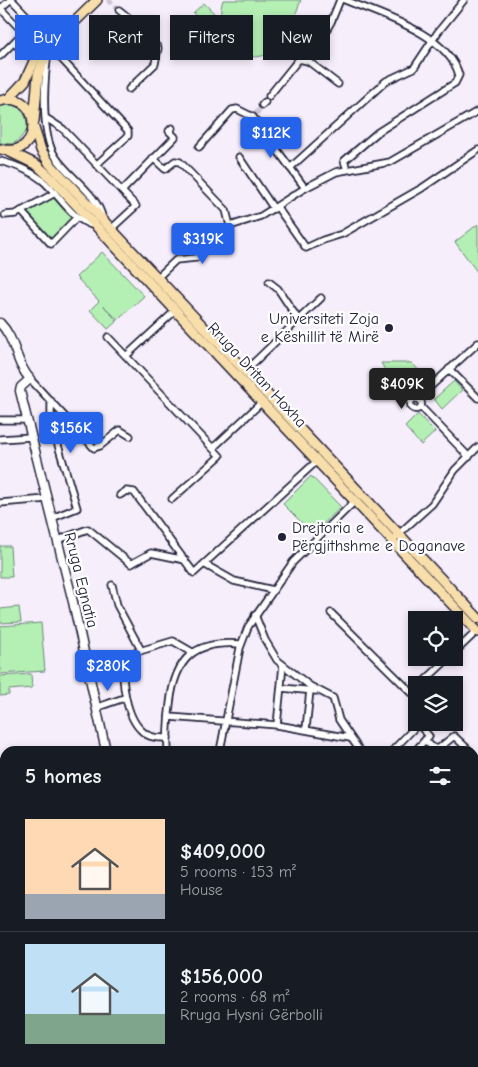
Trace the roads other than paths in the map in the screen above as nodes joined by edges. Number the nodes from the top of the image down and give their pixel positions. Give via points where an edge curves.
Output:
1 (11, 0) edge
2 (88, 0) edge
3 (97, 0) edge
4 (340, 0) edge
5 (345, 0) edge
6 (464, 0) edge
7 (0, 9) edge
8 (119, 10) tunnel mouth
9 (25, 15) edge
10 (73, 15) edge
11 (79, 17) edge
12 (15, 24) edge
13 (433, 40) junction
14 (14, 43) edge
15 (0, 56) edge
16 (34, 60) edge
17 (43, 60) edge
18 (47, 60) edge
19 (60, 60) edge
20 (308, 61) junction
21 (338, 84) dead end
22 (129, 89) dead end
23 (269, 96) dead end
24 (2, 100) edge
25 (478, 111) edge
26 (46, 118) junction
27 (34, 125) junction
28 (172, 128) dead end
29 (199, 147) dead end
30 (2, 150) edge
31 (478, 150) edge
32 (239, 156) dead end
33 (153, 158) junction
34 (0, 160) edge
35 (96, 165) junction
36 (290, 168) junction
37 (347, 169) junction
38 (304, 188) junction
39 (122, 191) junction
40 (55, 193) junction
41 (276, 208) junction
42 (22, 211) junction
43 (5, 215) dead end
44 (77, 217) junction
45 (100, 223) junction
46 (230, 226) junction
47 (111, 229) junction
48 (157, 278) junction
49 (269, 282) dead end
50 (321, 298) dead end
51 (176, 310) junction
52 (298, 319) junction
53 (0, 323) edge
54 (108, 337) dead end
55 (478, 343) edge
56 (126, 356) junction
57 (449, 369) junction
58 (245, 371) junction
59 (30, 379) junction
60 (478, 398) edge
61 (51, 401) junction
62 (262, 402) junction
63 (0, 420) edge
64 (28, 420) junction
65 (130, 436) dead end
66 (32, 437) junction
67 (0, 439) edge
68 (478, 447) edge
69 (213, 448) junction
70 (468, 457) junction
71 (317, 461) junction
72 (120, 495) dead end
73 (172, 499) dead end
74 (47, 500) junction
75 (355, 501) junction
76 (0, 504) edge
77 (52, 518) junction
78 (395, 537) junction
79 (58, 540) junction
80 (185, 560) junction
81 (204, 564) junction
82 (112, 585) dead end
83 (273, 590) junction
84 (331, 613) dead end
85 (255, 615) junction
86 (478, 618) edge
87 (477, 631) edge
88 (241, 644) junction
89 (463, 644) edge
90 (141, 650) junction
91 (192, 652) junction
92 (283, 665) junction
93 (440, 666) edge
94 (430, 676) edge
95 (281, 688) junction
96 (408, 689) edge
97 (310, 690) junction
98 (321, 692) junction
99 (124, 698) junction
100 (98, 707) junction
101 (169, 717) junction
102 (225, 721) junction
103 (276, 725) junction
104 (306, 729) junction
105 (168, 738) junction
106 (350, 738) junction
107 (425, 740) junction
108 (105, 746) edge
109 (168, 746) edge
110 (221, 746) edge
111 (356, 746) edge
112 (397, 746) edge
113 (420, 746) edge
114 (431, 746) edge
115 (442, 746) edge
116 (465, 746) edge

1 - 7 street
1 - 9 street
2 - 10 main road
3 - 11 main road
4 - 20 street
5 - 13 street
6 - 13 street
7 - 12 street
8 - 22 street via 158,48 155,64
13 - 36 street via 411,71 386,81
13 - 37 street via 456,68 457,80 345,158
14 - 15 street
16 - 24 main road via 25,81
17 - 27 main road via 38,75
18 - 26 street
19 - 35 street via 128,131 128,136
20 - 21 street
20 - 23 street via 296,60
24 - 27 main road via 25,105
25 - 37 street via 390,162
26 - 35 street via 63,129
26 - 45 street via 52,152 99,206
27 - 30 main road via 25,144
27 - 45 main road, Rruga Dritan Hoxha via 41,150 50,164
28 - 33 street via 169,131 175,137
29 - 36 street via 234,109 254,116
30 - 45 main road, Rruga Dritan Hoxha via 43,170
31 - 41 street via 422,188 342,234 306,248
32 - 41 street
33 - 39 street
33 - 46 street via 165,169 179,161 226,210
34 - 40 street via 30,171
35 - 39 street
36 - 38 street
37 - 38 street
38 - 41 street
39 - 47 street via 136,206
40 - 42 street
40 - 44 street
41 - 46 street
42 - 43 street
42 - 44 street via 51,244
44 - 45 street via 84,222
45 - 47 main road, Rruga Dritan Hoxha
45 - 51 main road, Rruga Dritan Hoxha
46 - 48 street via 196,258 178,259
47 - 48 main road, Rruga Dritan Hoxha
48 - 58 main road, Rruga Dritan Hoxha
49 - 52 street via 278,288
50 - 52 street
51 - 56 street
51 - 62 main road, Rruga Dritan Hoxha
52 - 58 street
53 - 59 street via 10,335
54 - 56 street
55 - 57 street
56 - 69 street
57 - 60 street
57 - 70 street via 418,399 421,407
58 - 78 main road, Rruga Dritan Hoxha
59 - 61 street
59 - 64 street, Rruga Egnatia via 20,391
61 - 65 street via 94,448 120,430
61 - 77 street, Rruga Egnatia via 50,422 77,508
62 - 69 street
62 - 71 main road, Rruga Dritan Hoxha
63 - 64 street
64 - 66 street, Rruga Egnatia
66 - 67 street
66 - 74 street, Rruga Egnatia
68 - 70 street
69 - 73 street via 220,456
70 - 78 street via 432,504
71 - 75 main road, Rruga Dritan Hoxha
71 - 81 street
72 - 80 street via 126,490 134,492
74 - 76 street
74 - 77 street, Rruga Egnatia
75 - 78 main road, Rruga Dritan Hoxha
75 - 83 street via 299,555
77 - 79 street, Rruga Egnatia
78 - 86 main road, Rruga Dritan Hoxha
78 - 87 main road, Rruga Dritan Hoxha
79 - 80 street via 88,529 130,564 151,553
79 - 100 street, Rruga Egnatia
80 - 81 street via 194,573
81 - 83 street via 234,581
82 - 90 street via 117,605
83 - 85 street
84 - 96 street
85 - 88 street
85 - 92 street via 275,658
87 - 89 street, Rruga Dritan Hoxha
88 - 91 street via 208,645
88 - 102 street
90 - 91 street via 173,641
90 - 99 street via 124,660
91 - 101 street via 175,674
92 - 95 street
92 - 98 street
93 - 94 street
95 - 97 street
95 - 103 street
97 - 98 street
97 - 104 street
98 - 106 street via 333,698 338,717
99 - 100 street
99 - 105 street via 141,731 153,737
100 - 108 street, Rruga Egnatia
101 - 102 street
101 - 105 street
102 - 103 street
102 - 110 street
103 - 104 street
104 - 106 street
105 - 109 street
106 - 111 street
107 - 112 street via 430,736 418,724
107 - 113 street
107 - 114 street
115 - 116 street via 454,736

